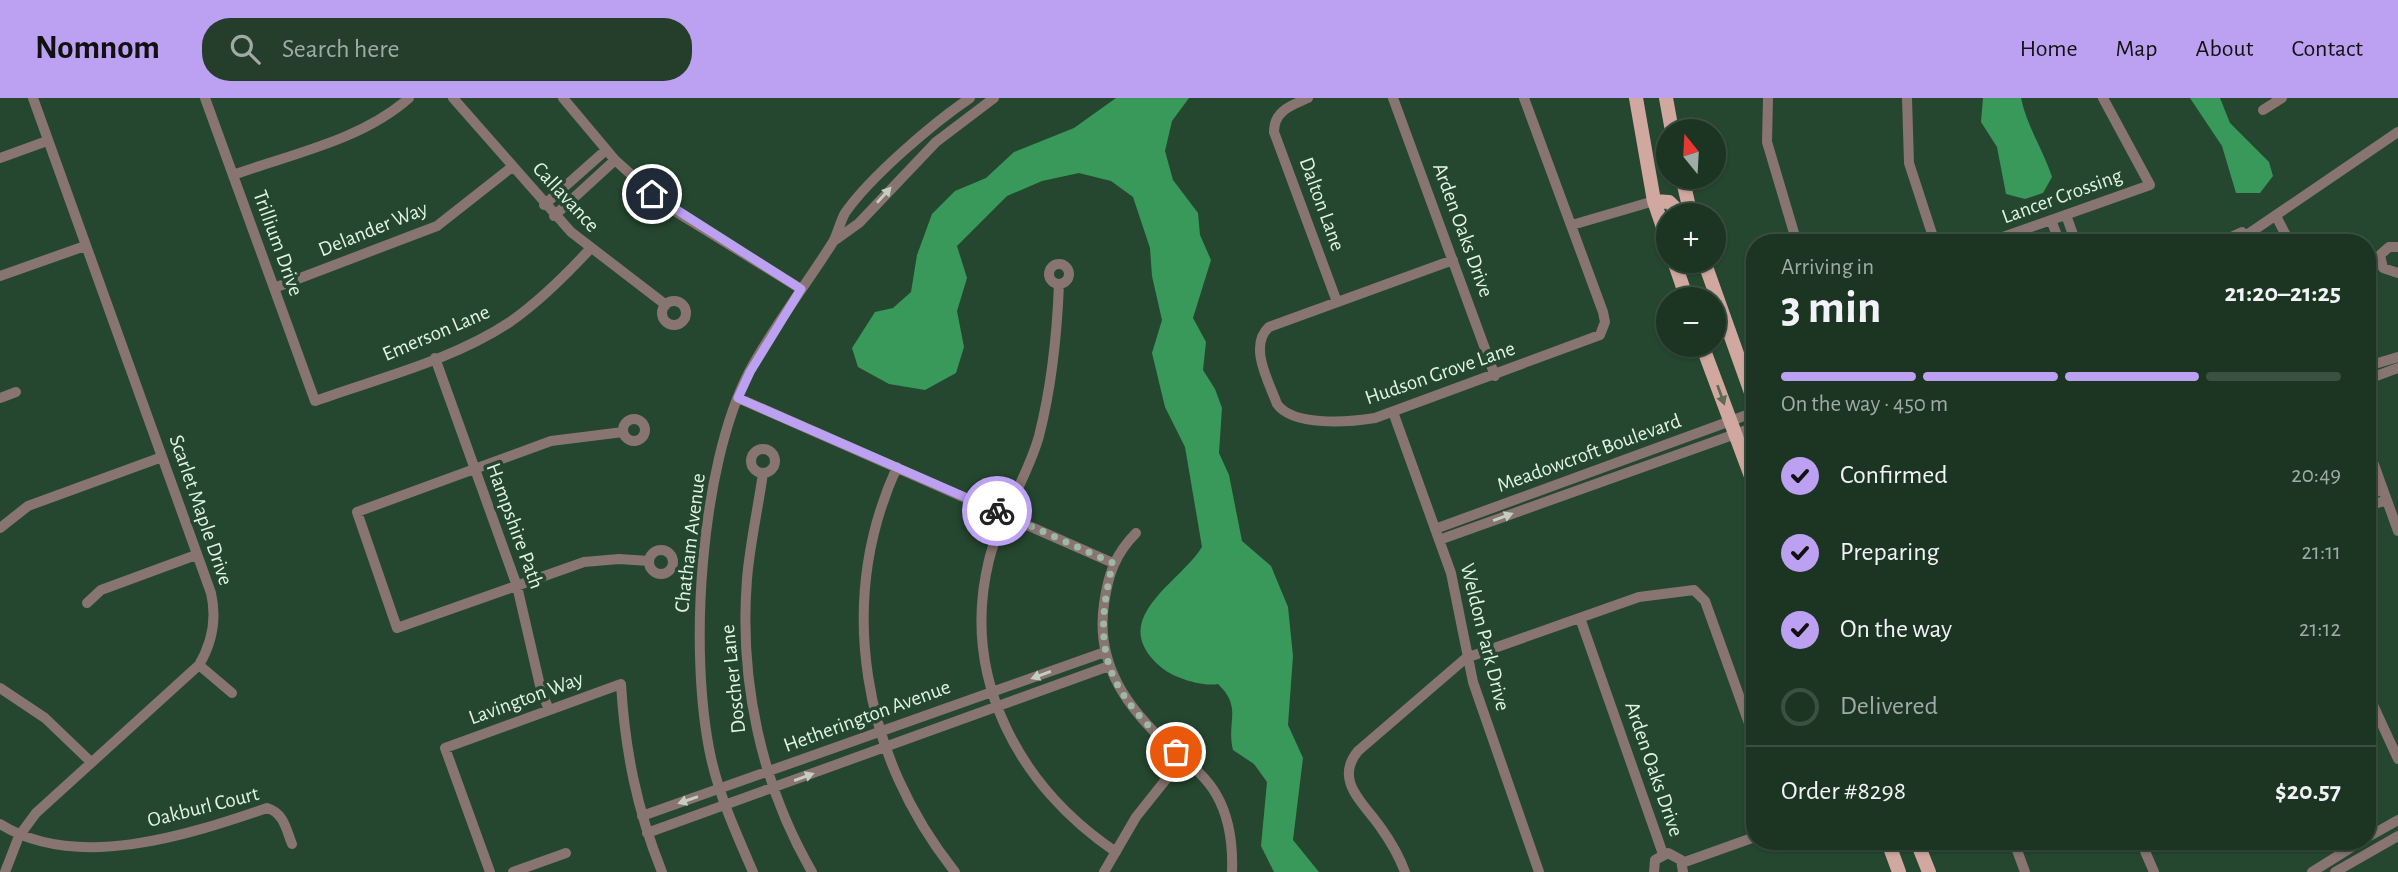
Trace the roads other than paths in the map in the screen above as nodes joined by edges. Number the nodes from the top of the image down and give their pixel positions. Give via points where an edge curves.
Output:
1 (33, 98) edge
2 (205, 98) edge
3 (409, 98) edge
4 (453, 98) edge
5 (563, 98) edge
6 (970, 98) edge
7 (994, 98) edge
8 (1308, 98) edge
9 (1392, 98) edge
10 (1524, 98) edge
11 (1636, 98) edge
12 (1667, 98) edge
13 (1768, 98) edge
14 (1908, 98) edge
15 (2103, 98) edge
16 (2283, 98) edge
17 (2263, 110) dead end
18 (1670, 119) edge
19 (2398, 132) edge
20 (47, 141) junction
21 (606, 150) junction
22 (0, 158) edge
23 (615, 160) junction
24 (512, 167) junction
25 (233, 175) junction
26 (1654, 201) junction
27 (1670, 203) edge
28 (544, 205) junction
29 (1656, 207) edge
30 (2066, 215) junction
31 (554, 216) junction
32 (2276, 216) junction
33 (2051, 220) junction
34 (1572, 225) junction
35 (1794, 234) edge
36 (1932, 234) edge
37 (2011, 234) edge
38 (2056, 234) edge
39 (2073, 234) edge
40 (2237, 234) edge
41 (2249, 234) edge
42 (2285, 234) edge
43 (834, 241) junction
44 (85, 246) junction
45 (2398, 247) edge
46 (590, 249) junction
47 (1453, 260) junction
48 (1708, 273) edge
49 (2398, 273) edge
50 (0, 276) edge
51 (1059, 284) dead end
52 (274, 288) junction
53 (801, 289) junction
54 (1337, 302) junction
55 (666, 305) dead end
56 (1707, 357) edge
57 (2398, 357) edge
58 (435, 358) junction
59 (2376, 364) edge
60 (2398, 368) edge
61 (1494, 376) junction
62 (2376, 376) edge
63 (1746, 379) edge
64 (16, 392) dead end
65 (0, 398) edge
66 (738, 398) junction
67 (315, 401) joint
68 (1393, 412) junction
69 (1746, 418) edge
70 (1733, 427) junction
71 (1746, 427) edge
72 (622, 432) dead end
73 (162, 457) junction
74 (1746, 462) edge
75 (897, 467) junction
76 (474, 469) junction
77 (2376, 470) edge
78 (763, 473) dead end
79 (2376, 495) edge
80 (2385, 495) junction
81 (2376, 501) edge
82 (1006, 515) junction
83 (0, 528) edge
84 (2398, 531) edge
85 (1136, 533) dead end
86 (1437, 534) junction
87 (196, 555) junction
88 (649, 561) dead end
89 (1113, 563) junction
90 (517, 586) junction
91 (87, 603) dead end
92 (1580, 618) junction
93 (1105, 652) junction
94 (1466, 658) junction
95 (199, 665) junction
96 (1109, 666) junction
97 (0, 688) edge
98 (993, 692) junction
99 (232, 693) dead end
100 (998, 707) junction
101 (549, 710) junction
102 (2376, 711) edge
103 (1746, 715) edge
104 (879, 733) junction
105 (885, 748) junction
106 (1183, 758) junction
107 (2398, 759) edge
108 (91, 762) junction
109 (768, 772) junction
110 (720, 789) junction
111 (773, 789) junction
112 (725, 806) junction
113 (642, 816) junction
114 (2398, 820) edge
115 (0, 824) edge
116 (2376, 832) edge
117 (647, 833) junction
118 (19, 836) junction
119 (2398, 836) edge
120 (1746, 841) edge
121 (292, 844) dead end
122 (2376, 849) edge
123 (1891, 850) edge
124 (1920, 850) edge
125 (2017, 850) edge
126 (2144, 850) edge
127 (2347, 850) edge
128 (2374, 850) edge
129 (1116, 852) junction
130 (566, 853) dead end
131 (1663, 854) junction
132 (1682, 868) edge
133 (5, 872) edge
134 (490, 872) edge
135 (513, 872) edge
136 (662, 872) edge
137 (753, 872) edge
138 (812, 872) edge
139 (956, 872) edge
140 (1104, 872) edge
141 (1232, 872) edge
142 (1405, 872) edge
143 (1538, 872) edge
144 (1654, 872) edge
145 (1899, 872) edge
146 (1929, 872) edge
147 (2025, 872) edge
148 (2154, 872) edge
149 (2312, 872) edge
150 (2335, 872) edge

1 - 20 street, Scarlet Maple Drive
2 - 25 street, Trillium Drive
3 - 25 street via 362,128
4 - 24 street, Callavance
5 - 21 street
6 - 43 street, Chatham Avenue via 885,169 845,214
43 -> 7 street, Chatham Avenue via 859,223 936,142
8 - 54 street, Dalton Lane via 1286,108 1276,119 1276,137
9 - 47 street, Arden Oaks Drive
10 - 34 street
11 - 26 main road
12 - 18 main road
13 - 35 street via 1767,142
14 - 36 street via 1909,163
15 - 30 street, Lancer Crossing via 2150,185
16 - 17 street
19 - 32 street
20 - 22 street
20 - 44 street, Scarlet Maple Drive
21 - 23 street
21 - 28 street
23 - 31 street
23 - 53 street via 665,205
24 - 28 street, Callavance
24 - 52 street, Delander Way via 437,226
25 - 52 street, Trillium Drive
26 - 27 main road
26 - 29 main road
26 - 34 street
28 - 31 street, Callavance
30 - 33 street, Lancer Crossing
30 - 39 street
31 - 46 street, Callavance
32 - 40 street
32 - 41 street
32 - 42 street
33 - 37 street, Lancer Crossing
33 - 38 street
34 - 61 street, Hudson Grove Lane via 1603,312 1601,333
43 - 53 street, Chatham Avenue
44 - 50 street
44 - 73 street, Scarlet Maple Drive
45 - 49 street via 2389,247 2380,255 2383,268
46 - 55 street, Callavance
46 - 58 street, Emerson Lane via 542,297 507,323
47 - 54 street
47 - 61 street, Arden Oaks Drive
48 - 63 main road
51 - 82 street via 1057,348 1039,435
52 - 67 street, Trillium Drive
53 - 66 street, Chatham Avenue
54 - 68 street, Hudson Grove Lane via 1276,324 1261,337 1261,356 1277,404 1298,419 1349,421
56 -> 70 main road
57 - 59 street
58 - 67 street, Emerson Lane
58 - 76 street, Hampshire Path
60 - 62 street
61 - 68 street, Hudson Grove Lane
64 - 65 street
66 - 75 street
66 - 110 street, Chatham Avenue via 716,477 700,621 706,727
68 - 86 street, Weldon Park Drive
69 - 70 street, Meadowcroft Boulevard
70 - 71 street, Meadowcroft Boulevard
70 - 74 main road
70 - 86 street, Meadowcroft Boulevard
72 - 76 street via 551,441
73 - 83 street via 42,500 16,513
73 - 87 street, Scarlet Maple Drive
75 - 82 street
75 - 104 street via 876,521 865,580 863,643
76 - 90 street, Hampshire Path
76 - 90 street via 357,512 397,628
77 - 80 street
78 - 109 street, Doscher Lane via 745,614 751,701
79 - 80 street
80 - 81 street
80 - 84 street
82 - 89 street
82 - 98 street via 989,560 984,590 984,645
85 - 89 street
86 - 94 street, Weldon Park Drive via 1453,583
87 - 91 street via 101,590
87 - 95 street, Scarlet Maple Drive via 214,610 210,642
88 - 90 street via 584,562
89 - 93 street via 1103,610
90 - 101 street, Hampshire Path
92 - 94 street
92 - 103 street via 1639,597 1696,590 1705,601
92 - 131 street, Arden Oaks Drive
93 - 96 street
93 -> 98 street, Hetherington Avenue
94 - 142 street via 1358,751 1350,764 1352,790 1387,836
94 - 143 street, Weldon Park Drive
95 - 99 street
95 - 108 street, Scarlet Maple Drive
96 - 100 street, Hetherington Avenue
96 - 106 street via 1137,715
97 - 108 street via 45,718
98 - 100 street
98 - 104 street, Hetherington Avenue
100 - 105 street, Hetherington Avenue
100 - 129 street via 1016,750 1042,788 1075,822
101 - 113 street, Lavington Way via 621,684 625,748
101 - 134 street, Lavington Way via 445,748
102 - 107 street
104 - 105 street
104 - 109 street, Hetherington Avenue
111 -> 105 street, Hetherington Avenue
105 - 139 street via 913,811
106 - 129 street via 1136,817
106 - 141 street via 1204,777 1226,816
108 - 118 street, Scarlet Maple Drive via 36,813
109 - 110 street, Hetherington Avenue
109 - 111 street, Doscher Lane
110 - 112 street, Chatham Avenue
110 -> 113 street, Hetherington Avenue
111 - 112 street, Hetherington Avenue
111 - 138 street, Doscher Lane
112 - 117 street, Hetherington Avenue
112 - 137 street, Chatham Avenue
113 - 117 street
114 - 116 street
115 - 118 street
117 - 136 street
118 - 121 street, Oakburl Court via 80,848 168,840 267,808 282,818
118 - 133 street, Scarlet Maple Drive
119 - 122 street
120 - 132 street
123 - 145 main road
124 - 146 main road
125 - 147 street
126 - 148 street
127 - 149 street
128 - 150 street
129 - 140 street
130 - 135 street
131 - 132 street via 1675,855
131 - 144 street via 1656,860

